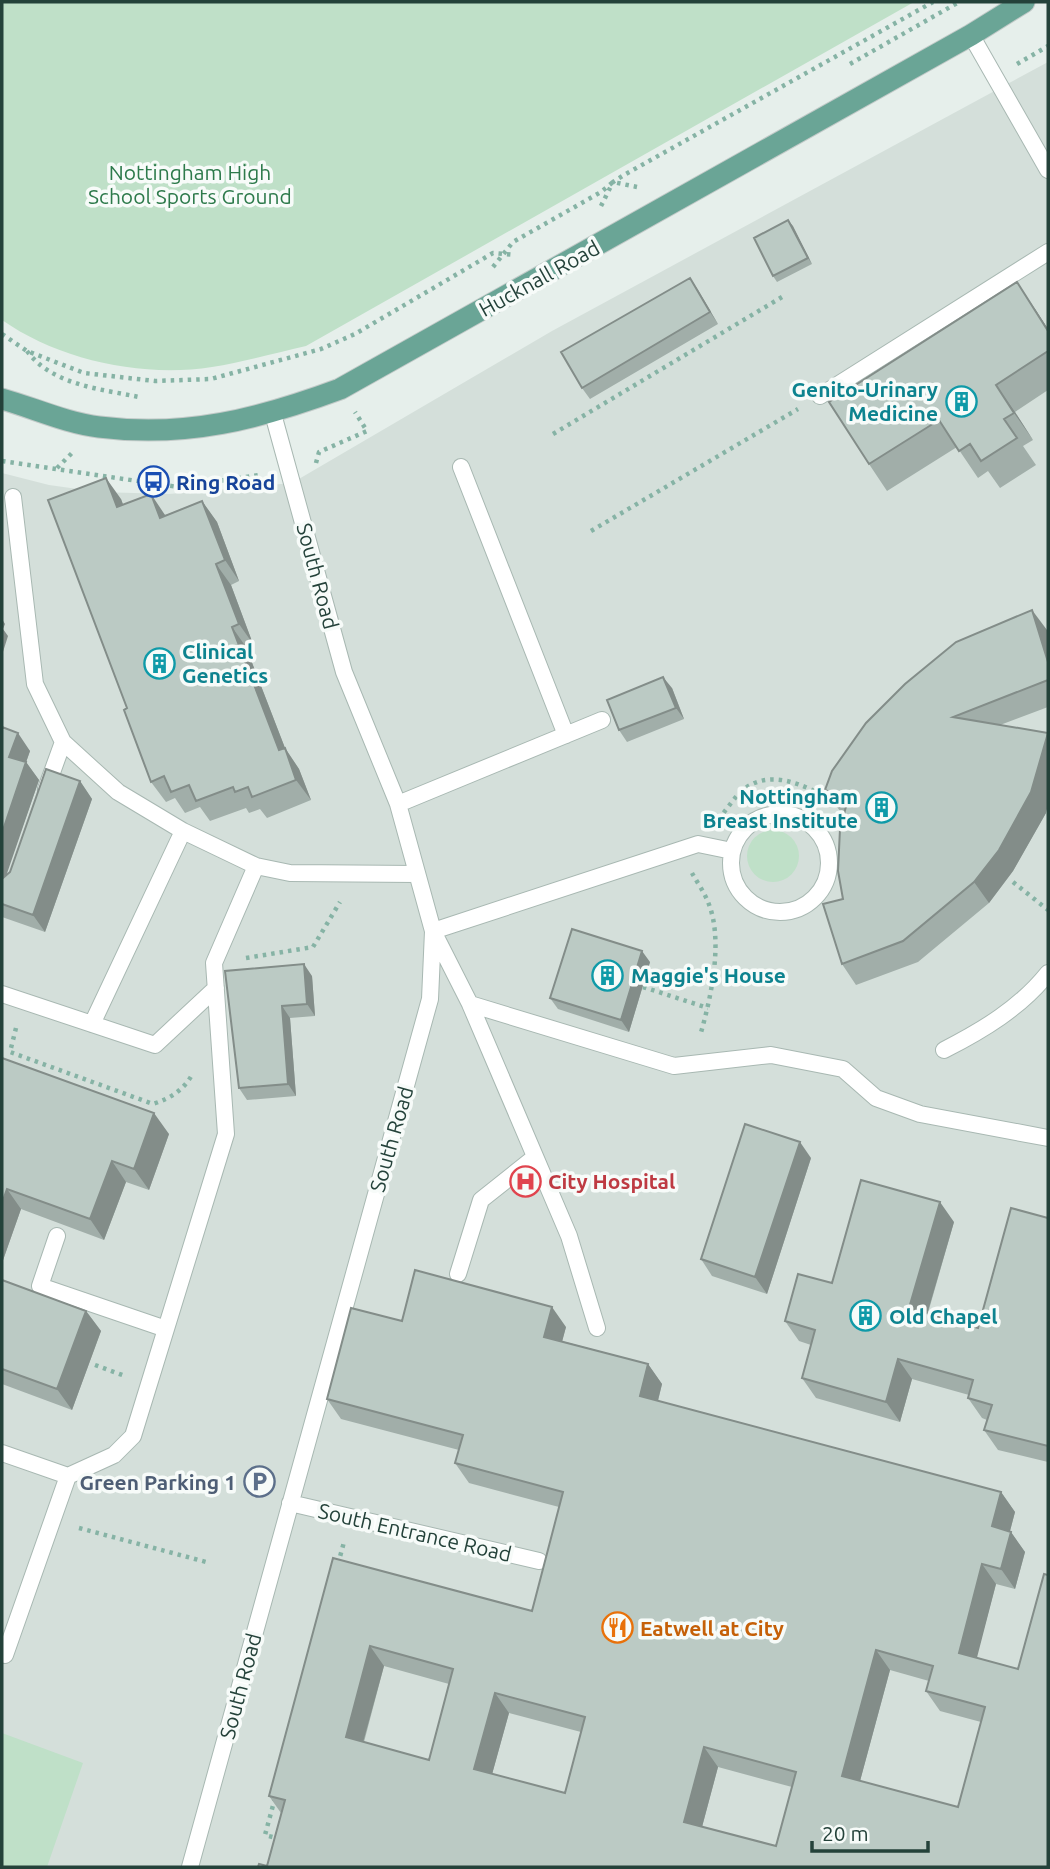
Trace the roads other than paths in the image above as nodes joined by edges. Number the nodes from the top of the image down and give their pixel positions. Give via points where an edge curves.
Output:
1 (1024, 2) edge
2 (971, 35) junction
3 (1048, 170) edge
4 (1048, 252) edge
5 (2, 388) edge
6 (820, 396) road end
7 (11, 402) edge
8 (273, 414) junction
9 (461, 467) dead end
10 (13, 496) dead end
11 (602, 720) dead end
12 (566, 734) junction
13 (62, 742) junction
14 (398, 804) junction
15 (40, 808) edge
16 (183, 831) junction
17 (732, 851) junction
18 (256, 866) junction
19 (416, 874) junction
20 (433, 931) junction
21 (1048, 973) edge
22 (216, 988) junction
23 (2, 994) edge
24 (470, 1004) junction
25 (92, 1024) junction
26 (944, 1050) dead end
27 (1048, 1138) edge
28 (535, 1157) junction
29 (57, 1236) edge
30 (458, 1274) dead end
31 (597, 1328) dead end
32 (166, 1329) junction
33 (2, 1452) edge
34 (68, 1476) junction
35 (290, 1503) junction
36 (538, 1561) dead end
37 (5, 1655) dead end
38 (190, 1867) edge

1 - 2 main road, Hucknall Road
2 - 3 lane
2 - 8 main road, Hucknall Road via 340,389
4 - 6 lane
5 - 7 main road, Hucknall Road
7 - 8 main road, Hucknall Road via 97,427 145,430 206,427
8 - 14 lane, South Road via 344,672
9 - 12 lane
10 - 13 lane via 35,684
11 - 12 lane
12 - 14 lane
13 - 15 lane
13 - 16 lane via 118,792
14 - 19 lane, South Road
16 - 18 lane
16 - 25 lane
17 - 17 lane via 738,835 751,823 783,813 799,817 819,833 829,857 828,874 823,887 805,905 768,911 740,892 732,877
17 - 20 lane via 698,844
18 - 19 lane via 290,873
18 - 22 lane via 214,963
19 - 20 lane, South Road
20 - 24 lane
20 - 35 lane, South Road via 430,999
21 - 26 lane via 990,1027
22 - 25 lane via 155,1045
22 - 32 lane via 226,1134
23 - 25 lane
24 - 27 lane via 674,1066 771,1055 843,1069 876,1098 920,1114
24 - 28 lane
28 - 30 lane via 481,1200
28 - 31 lane via 569,1236
29 - 32 lane via 40,1286
32 - 34 lane via 134,1436 114,1455
33 - 34 lane
34 - 37 lane
35 - 36 lane, South Entrance Road
35 - 38 lane, South Road

